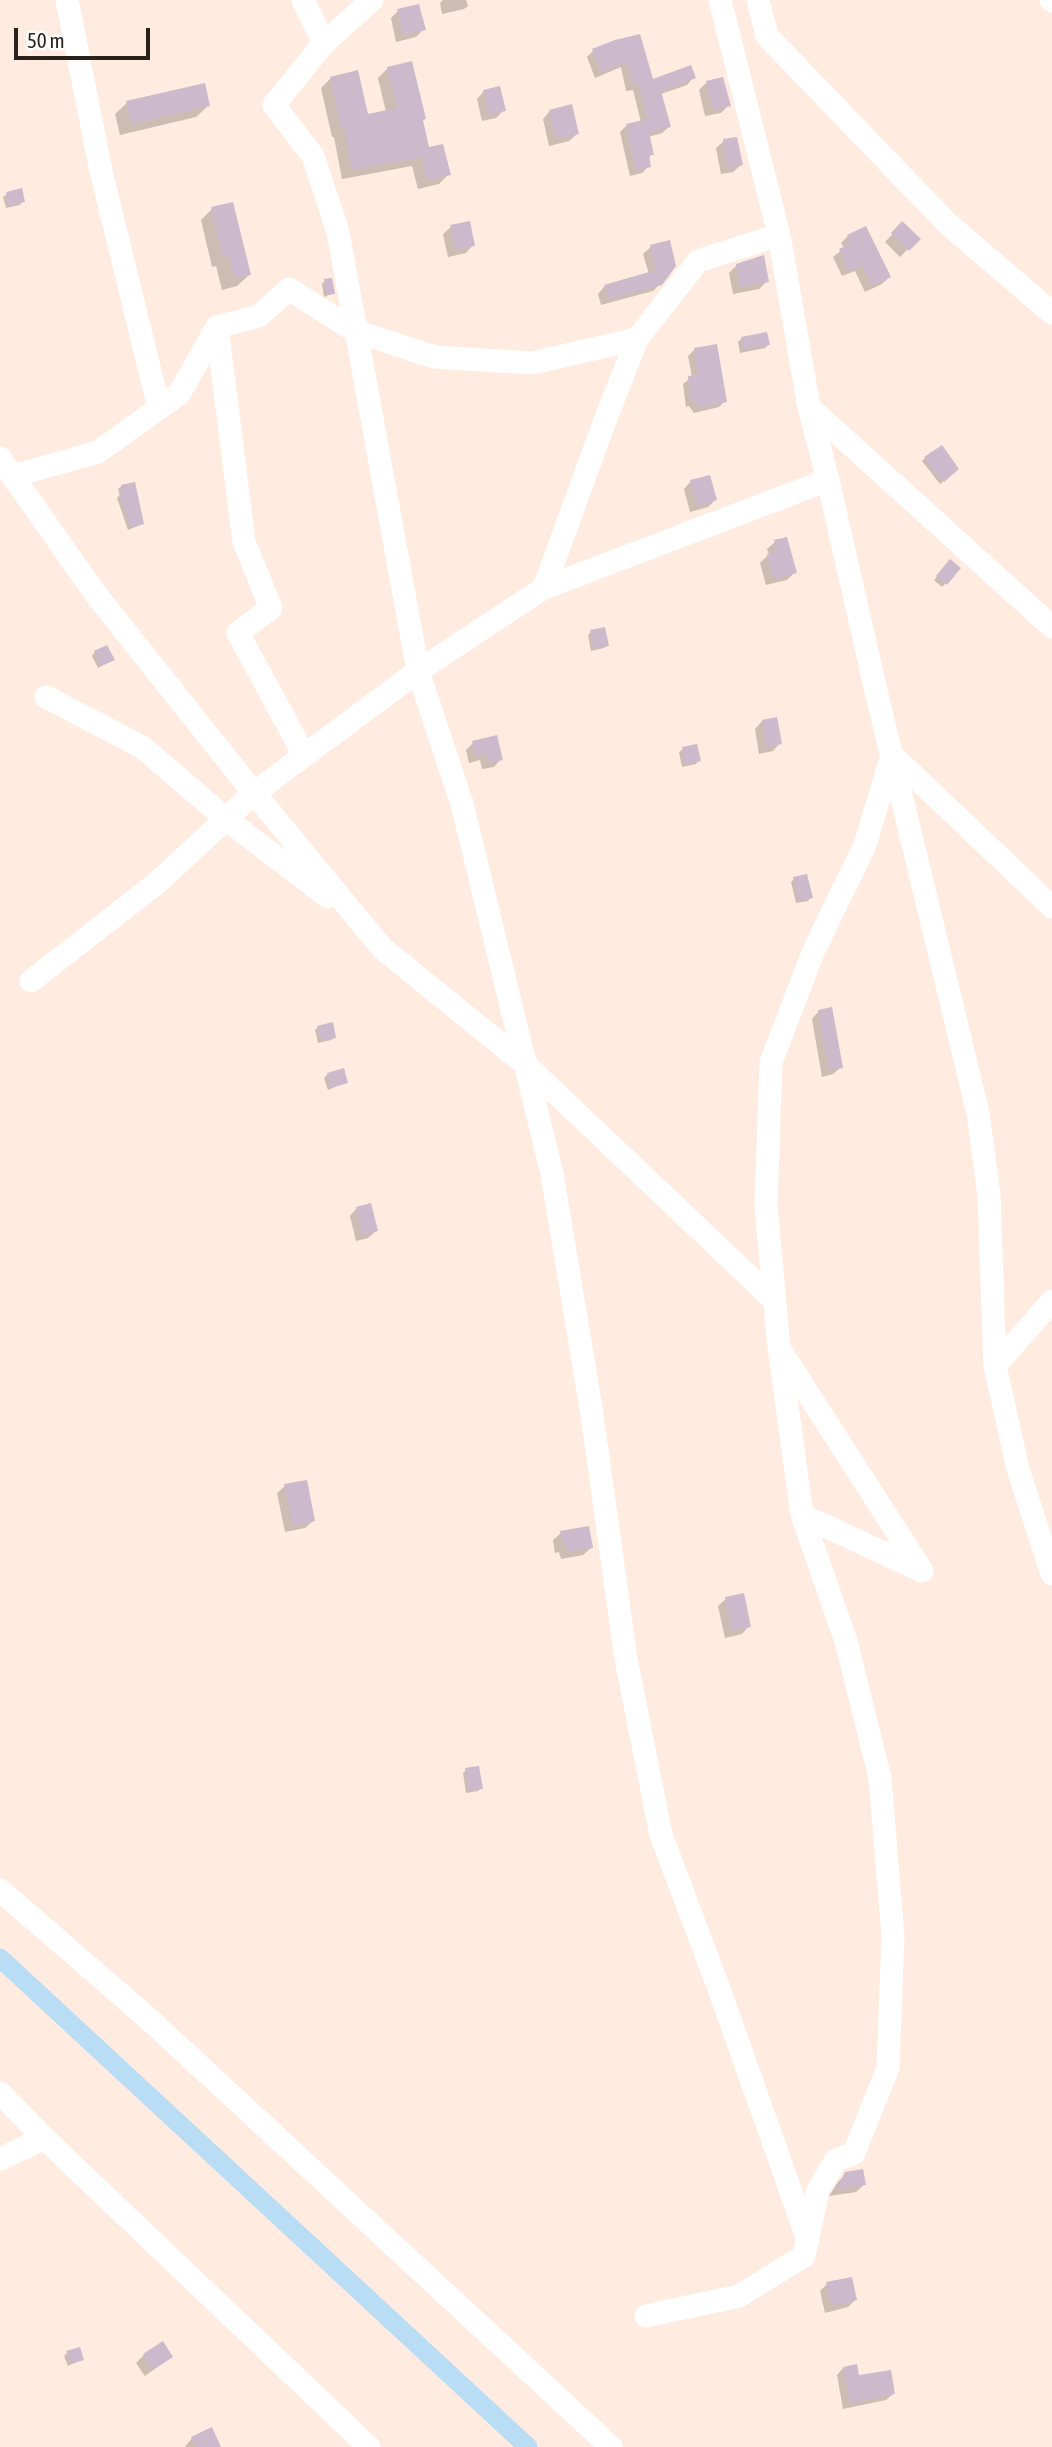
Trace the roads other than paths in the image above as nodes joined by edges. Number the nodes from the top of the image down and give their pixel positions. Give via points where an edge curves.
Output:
1 (68, 0) edge
2 (303, 0) edge
3 (372, 0) edge
4 (720, 0) edge
5 (758, 0) edge
6 (324, 43) junction
7 (779, 235) junction
8 (1052, 313) edge
9 (217, 327) junction
10 (355, 331) junction
11 (637, 339) junction
12 (809, 407) junction
13 (159, 408) junction
14 (6, 467) edge
15 (828, 480) junction
16 (544, 588) junction
17 (1052, 627) edge
18 (418, 671) junction
19 (46, 697) dead end
20 (304, 755) junction
21 (892, 755) junction
22 (254, 793) junction
23 (226, 819) junction
24 (1052, 907) edge
25 (359, 920) junction
26 (31, 981) dead end
27 (525, 1064) junction
28 (774, 1300) junction
29 (1052, 1301) edge
30 (779, 1347) junction
31 (995, 1366) junction
32 (802, 1516) junction
33 (1052, 1574) edge
34 (0, 1890) edge
35 (0, 2093) edge
36 (44, 2138) junction
37 (0, 2159) edge
38 (808, 2239) junction
39 (646, 2316) dead end
40 (369, 2447) edge
41 (611, 2447) edge

1 - 13 street via 100,171
2 - 6 street
3 - 6 street
4 - 7 street
5 - 8 street via 767,37 947,223
6 - 10 street via 274,105 313,156 338,232
7 - 11 street via 698,261
7 - 12 street
9 - 10 street via 259,316 289,289
9 - 13 street via 179,394
9 - 20 street via 244,541 271,608 238,633
10 - 11 street via 434,356 532,363
10 - 18 street
11 - 16 street
12 - 15 street
12 - 17 street
13 - 14 street via 98,452
14 - 22 street via 97,596
15 - 16 street
15 - 21 street
16 - 18 street
18 - 20 street
18 - 27 street via 462,804
19 - 23 street via 142,747
20 - 22 street
21 - 24 street
21 - 28 street via 865,845 814,950 771,1062 766,1207
21 - 31 street via 978,1113 989,1195
22 - 23 street
22 - 25 street
23 - 25 street
23 - 26 street via 157,883
25 - 27 street via 382,948
27 - 28 street
27 - 38 street via 552,1174 626,1659 661,1835
28 - 30 street
29 - 31 street
30 - 32 street
30 - 32 street via 922,1571
31 - 33 street via 1018,1469
32 - 38 street via 846,1641 880,1778 893,1936 888,2068 854,2153 836,2160 818,2190
34 - 41 street via 150,2020
35 - 36 street
36 - 37 street
36 - 40 street
38 - 39 street via 804,2256 739,2296

